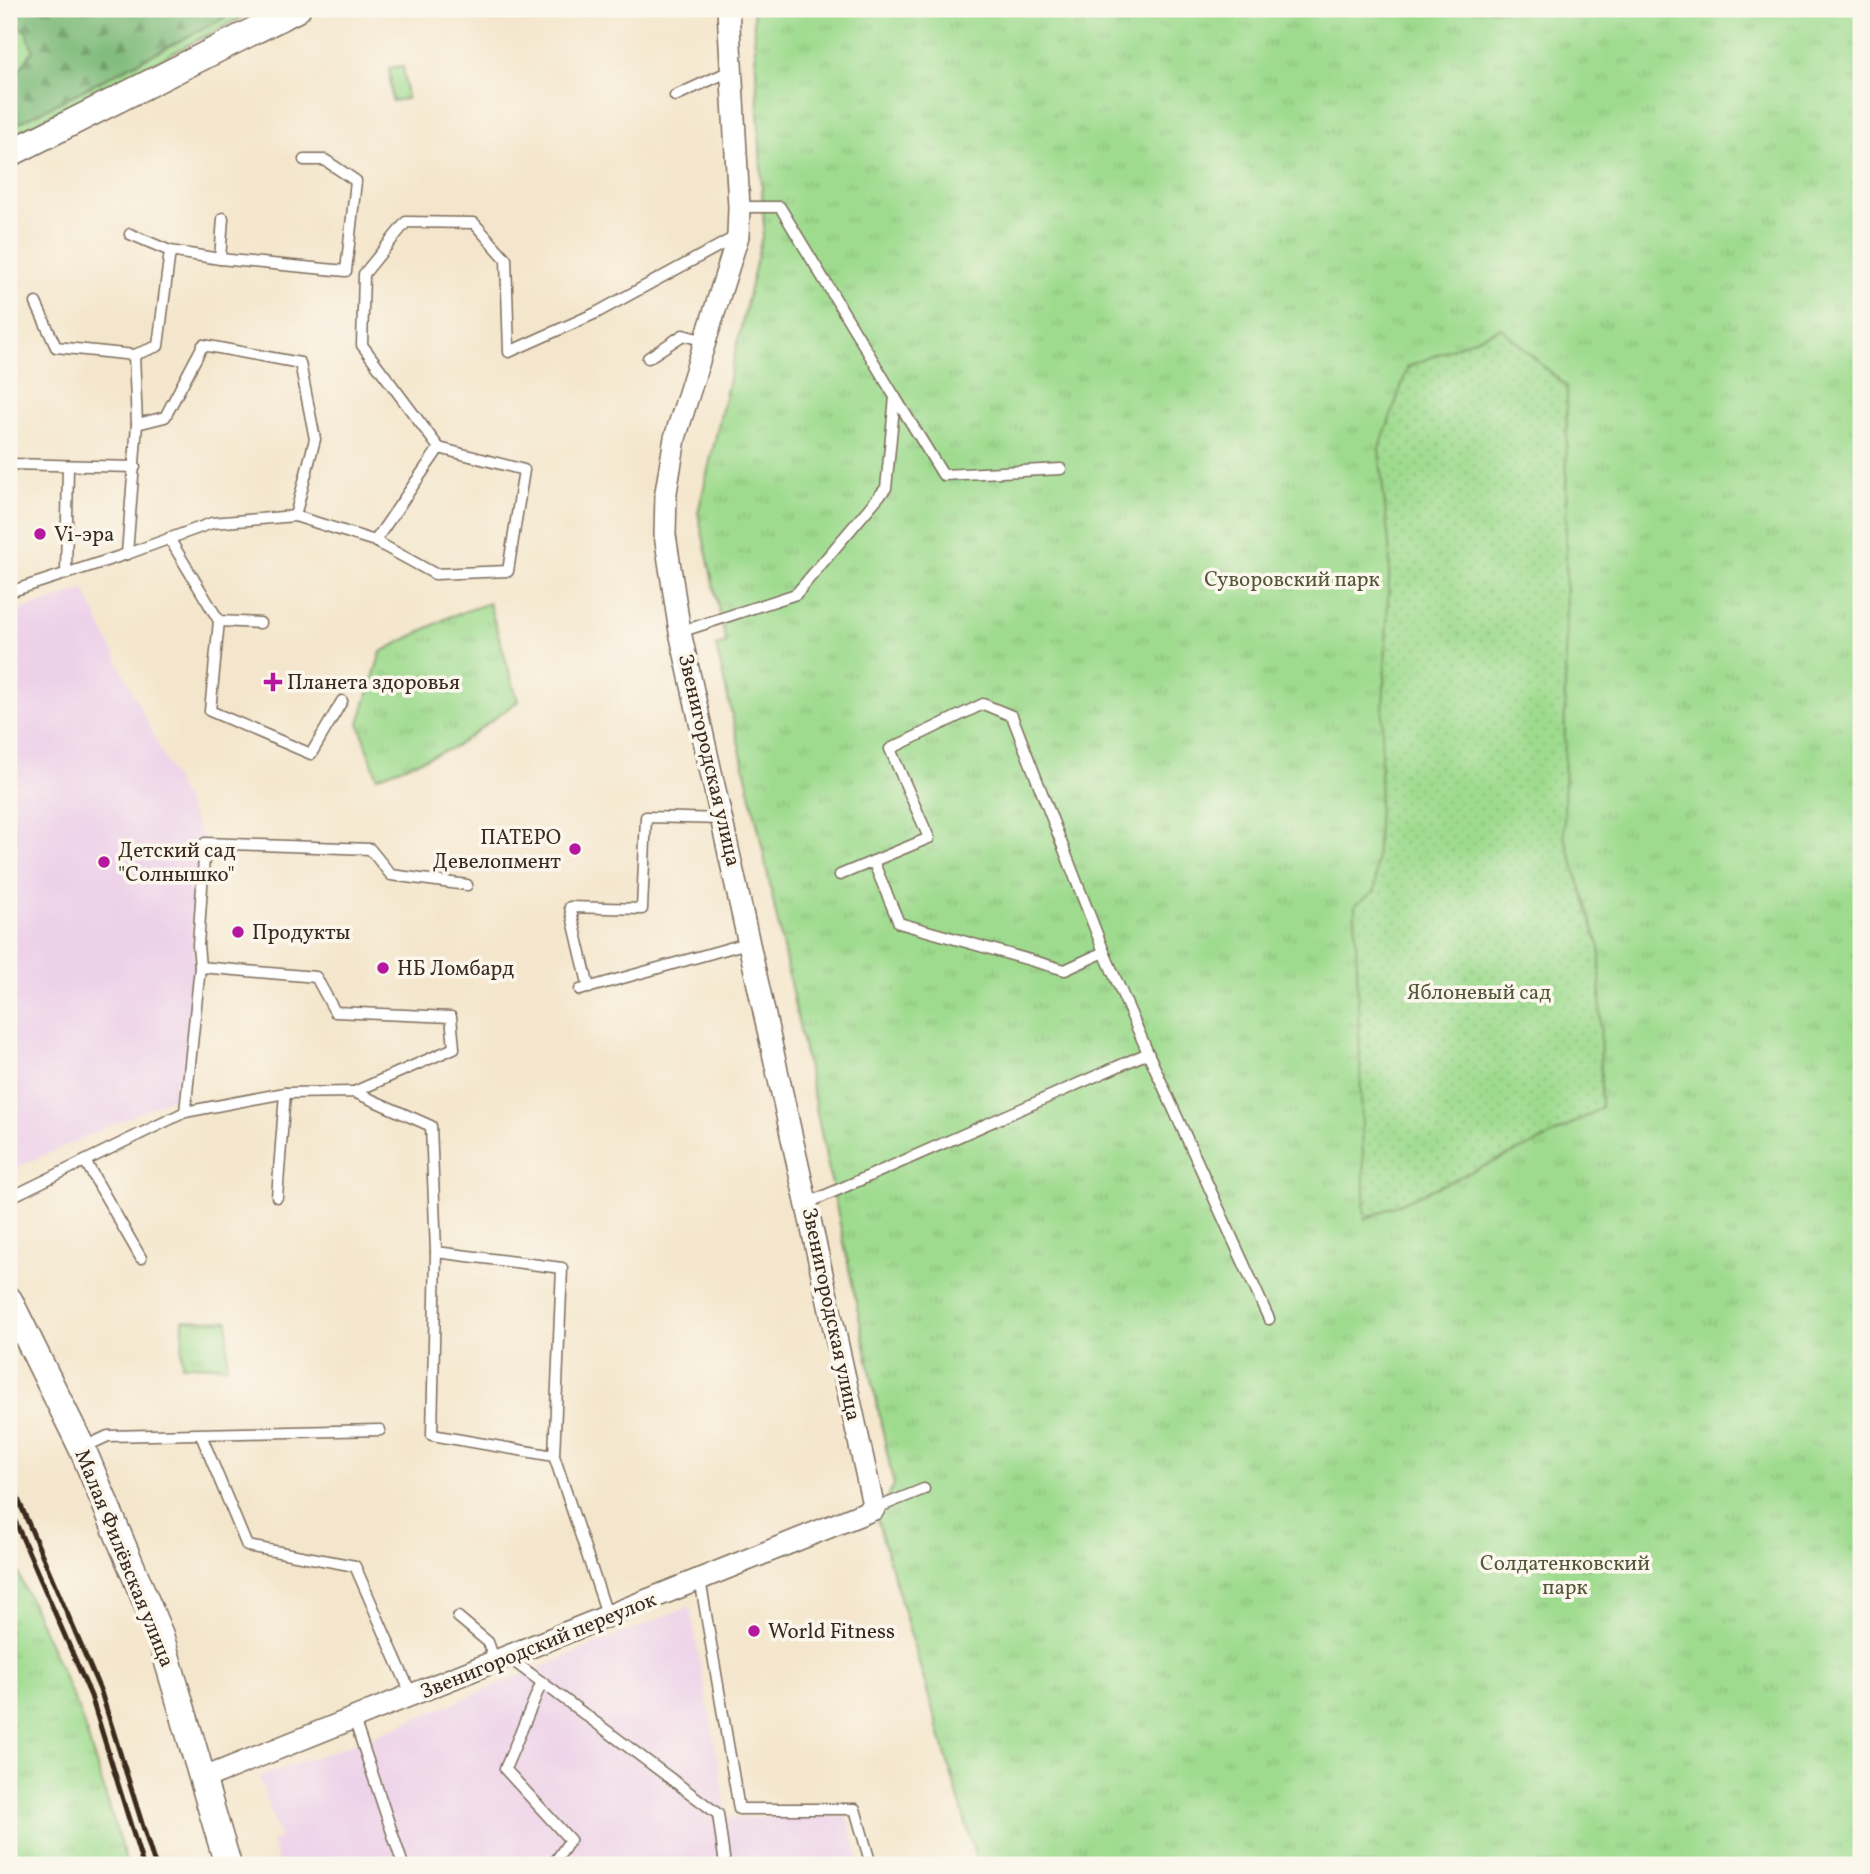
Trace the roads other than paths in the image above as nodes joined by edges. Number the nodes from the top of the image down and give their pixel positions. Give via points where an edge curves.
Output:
1 (297, 9) edge
2 (728, 9) edge
3 (730, 71) junction
4 (675, 96) dead end
5 (9, 154) edge
6 (304, 160) dead end
7 (739, 207) junction
8 (223, 218) dead end
9 (130, 234) dead end
10 (738, 236) junction
11 (170, 251) junction
12 (220, 259) junction
13 (346, 271) junction
14 (364, 274) junction
15 (36, 303) dead end
16 (705, 341) junction
17 (134, 355) junction
18 (648, 358) dead end
19 (895, 397) junction
20 (137, 424) junction
21 (439, 448) junction
22 (9, 464) edge
23 (68, 466) junction
24 (135, 467) junction
25 (1061, 470) dead end
26 (295, 516) junction
27 (169, 538) junction
28 (375, 541) junction
29 (127, 554) junction
30 (66, 574) junction
31 (9, 592) edge
32 (219, 621) junction
33 (260, 622) dead end
34 (680, 632) junction
35 (342, 701) dead end
36 (723, 819) junction
37 (873, 861) junction
38 (840, 875) dead end
39 (467, 885) dead end
40 (751, 942) junction
41 (1104, 952) junction
42 (201, 967) junction
43 (1148, 1054) junction
44 (355, 1091) junction
45 (285, 1093) junction
46 (185, 1112) junction
47 (85, 1161) junction
48 (278, 1197) dead end
49 (9, 1198) edge
50 (807, 1203) junction
51 (436, 1252) junction
52 (141, 1258) dead end
53 (9, 1300) edge
54 (1269, 1319) dead end
55 (380, 1430) dead end
56 (201, 1435) junction
57 (82, 1448) junction
58 (554, 1456) junction
59 (924, 1489) dead end
60 (874, 1509) junction
61 (700, 1579) junction
62 (458, 1617) dead end
63 (608, 1617) junction
64 (501, 1660) junction
65 (541, 1684) junction
66 (412, 1696) junction
67 (355, 1719) junction
68 (202, 1779) junction
69 (228, 1865) edge
70 (403, 1865) edge
71 (553, 1865) edge
72 (725, 1865) edge
73 (871, 1865) edge

1 - 5 street
2 - 3 street, Звенигородская улица
3 - 4 lane
3 - 7 street, Звенигородская улица
6 - 13 lane via 325,160 356,181
7 - 10 street, Звенигородская улица
7 - 19 lane via 780,206
8 - 12 lane
9 - 11 lane
10 - 14 lane via 596,313 509,352 506,259 474,223 406,222
10 - 16 street, Звенигородская улица
11 - 12 lane
11 - 17 lane via 158,346
12 - 13 lane
13 - 14 lane
14 - 21 lane via 362,345
15 - 17 lane via 56,346
16 - 18 lane via 684,335
16 - 34 street, Звенигородская улица via 675,438 666,492 665,535
17 - 20 lane
19 - 25 lane via 943,475
19 - 34 lane via 886,488 796,594
20 - 24 lane
20 - 26 lane via 165,417 203,345 300,363 315,439
21 - 28 lane
21 - 28 lane via 524,470 508,572 435,574
22 - 23 lane
23 - 24 lane
23 - 30 lane
24 - 29 lane
26 - 27 lane via 212,523
26 - 28 lane
27 - 29 lane
27 - 32 lane
29 - 30 lane
30 - 31 lane
32 - 33 lane
32 - 35 lane via 210,711 311,754
34 - 36 street, Звенигородская улица
36 - 40 street, Звенигородская улица
36 - 40 lane via 646,817 642,909 570,906 585,989
37 - 38 lane
37 - 41 lane via 899,923 1065,970
37 - 41 lane via 929,838 890,749 983,704 1012,716
39 - 42 lane via 391,875 370,849 205,843 198,945
40 - 50 street, Звенигородская улица
41 - 43 lane
42 - 44 lane via 316,977 335,1012 451,1017 454,1048
42 - 46 lane
43 - 50 lane
43 - 54 lane
44 - 45 lane
44 - 51 lane via 431,1126
45 - 46 lane
45 - 48 lane
46 - 47 lane
47 - 49 lane
47 - 52 lane
50 - 60 street, Звенигородская улица
51 - 58 lane via 432,1435
51 - 58 lane via 562,1268
53 - 57 street, Малая Филёвская улица
55 - 56 lane
56 - 57 lane via 108,1436
56 - 66 lane via 247,1546 355,1566
57 - 68 street, Малая Филёвская улица via 160,1635
58 - 63 lane
59 - 60 lane
60 - 61 street, Звенигородский переулок
61 - 63 street, Звенигородский переулок
61 - 73 lane via 739,1809 855,1809
62 - 64 lane via 488,1642
63 - 64 street, Звенигородский переулок
64 - 65 lane
64 - 66 street, Звенигородский переулок
65 - 71 lane via 505,1769 569,1840
65 - 72 lane via 718,1814
66 - 67 street, Звенигородский переулок
67 - 68 street, Звенигородский переулок
67 - 70 lane
68 - 69 street, Малая Филёвская улица

